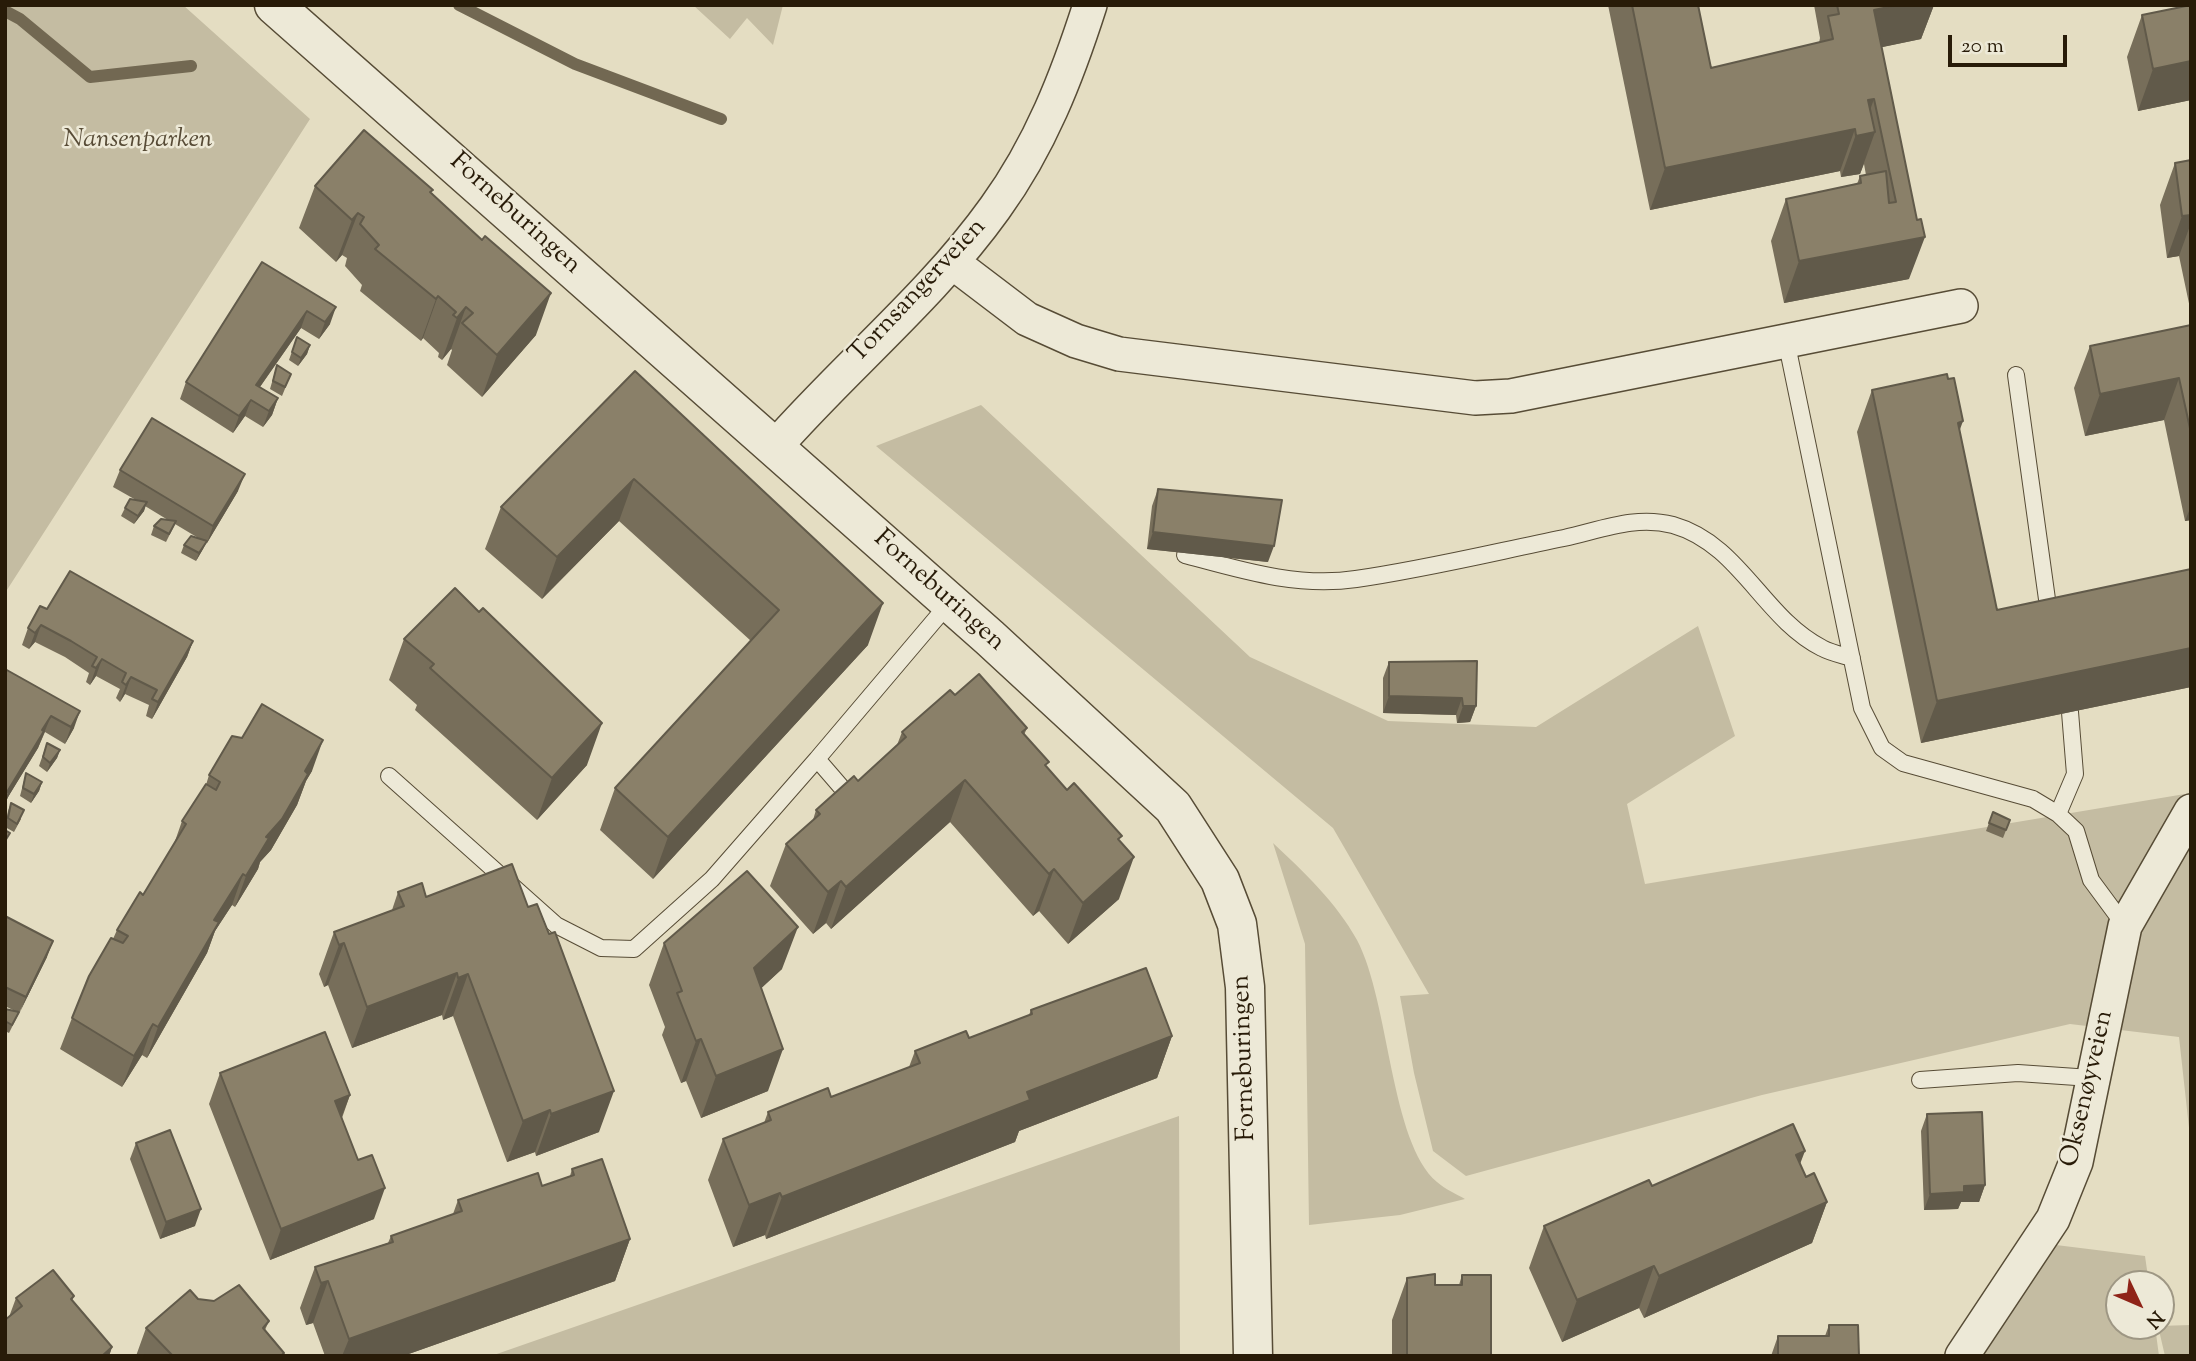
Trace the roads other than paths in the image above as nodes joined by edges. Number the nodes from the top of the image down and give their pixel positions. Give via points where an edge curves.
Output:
1 (274, 5) edge
2 (1090, 5) edge
3 (952, 262) junction
4 (1961, 306) dead end
5 (1786, 340) junction
6 (2016, 375) dead end
7 (775, 447) junction
8 (1185, 555) edge
9 (950, 602) junction
10 (2052, 637) edge
11 (1852, 658) junction
12 (2070, 712) edge
13 (817, 759) junction
14 (389, 776) dead end
15 (856, 804) edge
16 (2191, 811) edge
17 (2058, 814) junction
18 (2125, 926) junction
19 (2091, 1079) junction
20 (1920, 1080) dead end
21 (1252, 1356) edge
22 (1962, 1356) edge

1 - 7 street, Forneburingen
2 - 3 street, Tornsangerveien via 1059,97 1027,159
3 - 5 street via 1027,319 1119,354 1475,398 1511,396
3 - 7 street, Tornsangerveien
4 - 5 street
5 - 11 lane
6 - 10 lane
7 - 9 street, Forneburingen
8 - 11 lane via 1258,575 1354,580 1628,521 1671,525 1699,535 1725,554 1797,631 1822,648
9 - 13 lane
9 - 21 street, Forneburingen via 1173,807 1220,880 1237,924 1245,988
11 - 17 lane via 1862,708 1882,748 1903,762 2033,799
12 - 17 lane via 2075,774
13 - 14 lane via 712,879 634,949 601,948 556,925
13 - 15 lane
16 - 18 street, Oksenøyveien
17 - 18 lane via 2076,831 2091,880
18 - 19 street, Oksenøyveien
19 - 20 lane via 2018,1073
19 - 22 street, Oksenøyveien via 2076,1162 2053,1219

